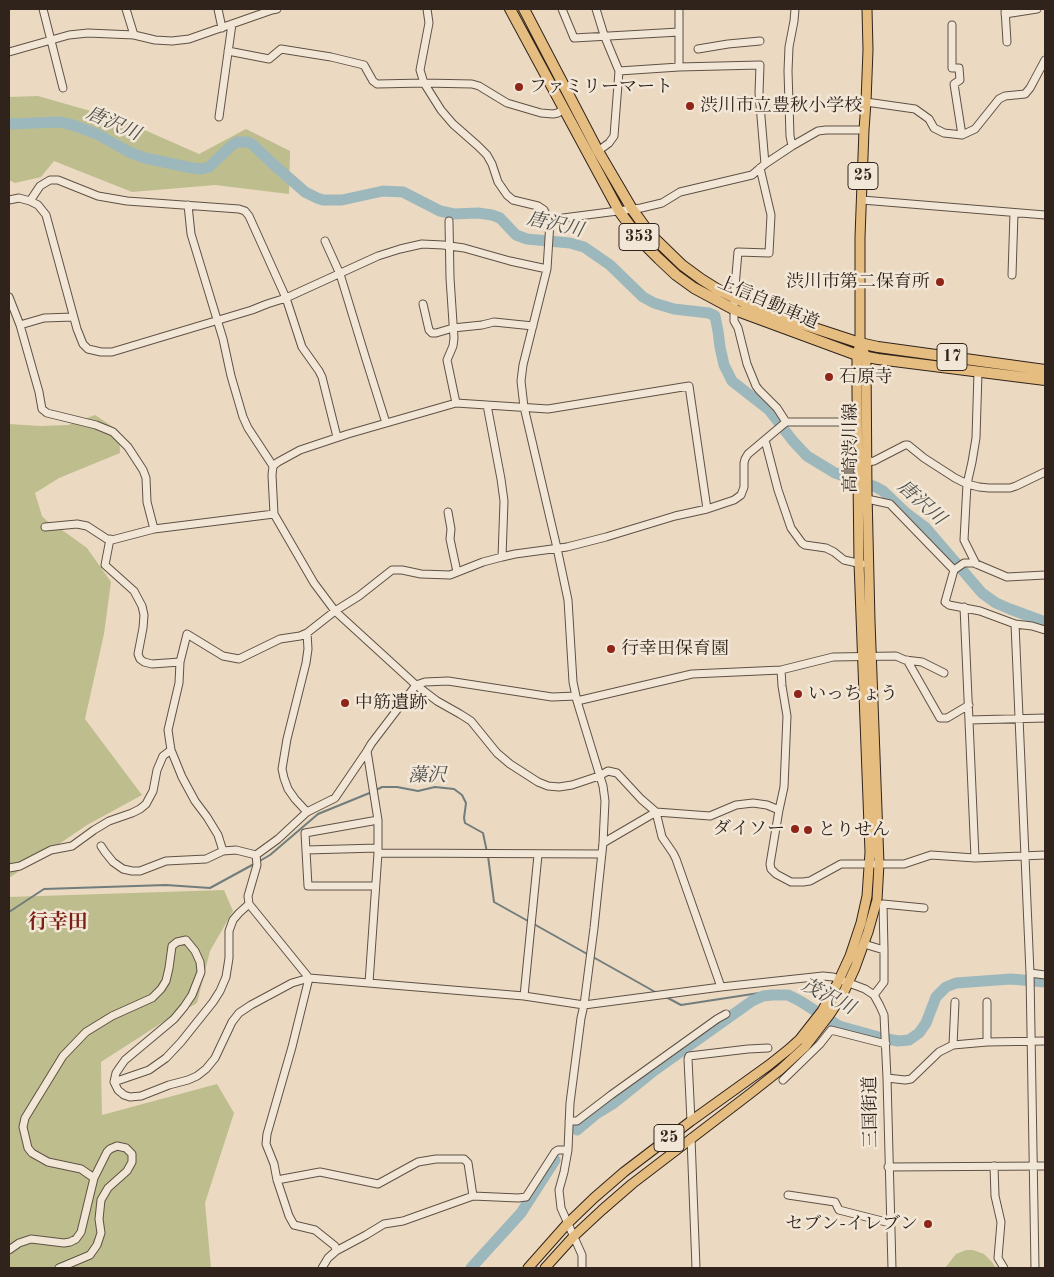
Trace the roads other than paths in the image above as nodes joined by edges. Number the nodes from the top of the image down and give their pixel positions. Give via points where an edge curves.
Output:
1 (43, 9) edge
2 (126, 9) edge
3 (218, 9) edge
4 (278, 9) edge
5 (427, 9) edge
6 (510, 9) edge
7 (524, 9) edge
8 (562, 9) edge
9 (596, 9) edge
10 (678, 9) edge
11 (795, 9) edge
12 (867, 9) edge
13 (1037, 9) edge
14 (1005, 11) edge
15 (232, 24) junction
16 (952, 25) dead end
17 (222, 28) junction
18 (678, 32) junction
19 (134, 35) junction
20 (604, 35) junction
21 (51, 39) junction
22 (760, 41) dead end
23 (1007, 42) dead end
24 (698, 49) dead end
25 (228, 51) junction
26 (9, 52) edge
27 (1045, 60) edge
28 (679, 67) junction
29 (619, 70) junction
30 (424, 83) junction
31 (63, 88) dead end
32 (866, 102) junction
33 (564, 108) junction
34 (219, 116) dead end
35 (864, 130) junction
36 (962, 135) junction
37 (792, 146) junction
38 (598, 151) junction
39 (763, 166) junction
40 (9, 200) edge
41 (862, 200) junction
42 (30, 201) junction
43 (188, 205) junction
44 (632, 209) junction
45 (619, 211) junction
46 (1014, 213) junction
47 (1045, 215) edge
48 (448, 221) dead end
49 (550, 222) junction
50 (325, 241) dead end
51 (450, 246) junction
52 (547, 269) junction
53 (340, 274) junction
54 (1012, 275) dead end
55 (9, 297) edge
56 (286, 298) junction
57 (734, 298) junction
58 (423, 304) dead end
59 (734, 310) junction
60 (73, 317) junction
61 (218, 321) junction
62 (20, 325) junction
63 (533, 326) junction
64 (453, 328) junction
65 (860, 343) junction
66 (862, 356) junction
67 (1045, 370) edge
68 (978, 372) junction
69 (1045, 380) edge
70 (456, 403) junction
71 (487, 405) junction
72 (524, 407) junction
73 (786, 422) junction
74 (857, 422) junction
75 (386, 423) junction
76 (337, 437) junction
77 (765, 440) junction
78 (867, 462) junction
79 (273, 466) junction
80 (1045, 472) edge
81 (862, 476) junction
82 (967, 484) junction
83 (864, 494) junction
84 (706, 508) junction
85 (448, 512) dead end
86 (274, 514) junction
87 (45, 527) dead end
88 (154, 529) junction
89 (110, 539) junction
90 (557, 548) junction
91 (502, 557) junction
92 (859, 563) junction
93 (976, 564) junction
94 (870, 567) junction
95 (954, 570) junction
96 (457, 572) junction
97 (1045, 575) edge
98 (964, 608) junction
99 (335, 611) junction
100 (1015, 624) junction
101 (1045, 630) edge
102 (307, 633) junction
103 (867, 656) junction
104 (907, 660) junction
105 (180, 662) junction
106 (781, 670) junction
107 (944, 673) dead end
108 (416, 685) junction
109 (576, 699) junction
110 (969, 705) junction
111 (1045, 718) edge
112 (1019, 719) junction
113 (969, 720) junction
114 (171, 750) junction
115 (367, 751) junction
116 (599, 776) junction
117 (779, 810) junction
118 (307, 812) junction
119 (656, 812) junction
120 (378, 820) junction
121 (604, 843) junction
122 (101, 846) dead end
123 (223, 850) junction
124 (306, 850) junction
125 (378, 851) junction
126 (602, 854) junction
127 (256, 855) junction
128 (538, 855) junction
129 (1045, 855) edge
130 (1025, 856) junction
131 (975, 858) junction
132 (870, 864) junction
133 (880, 864) junction
134 (9, 868) edge
135 (376, 886) junction
136 (249, 904) junction
137 (924, 908) dead end
138 (864, 944) junction
139 (884, 950) junction
140 (1030, 974) junction
141 (1045, 975) edge
142 (309, 978) junction
143 (844, 980) junction
144 (369, 982) junction
145 (721, 987) junction
146 (874, 995) junction
147 (524, 996) junction
148 (955, 1002) dead end
149 (987, 1002) dead end
150 (584, 1005) junction
151 (726, 1014) dead end
152 (823, 1016) junction
153 (1031, 1041) junction
154 (1045, 1041) edge
155 (987, 1042) junction
156 (886, 1044) junction
157 (953, 1045) junction
158 (768, 1048) dead end
159 (887, 1078) junction
160 (783, 1080) dead end
161 (114, 1082) junction
162 (569, 1121) junction
163 (691, 1121) junction
164 (691, 1138) junction
165 (568, 1150) junction
166 (994, 1166) junction
167 (1033, 1166) junction
168 (1045, 1166) edge
169 (888, 1167) junction
170 (94, 1178) junction
171 (277, 1180) junction
172 (788, 1195) dead end
173 (472, 1196) junction
174 (890, 1223) junction
175 (568, 1224) junction
176 (574, 1236) junction
177 (9, 1250) edge
178 (336, 1251) junction
179 (59, 1268) edge
180 (322, 1268) edge
181 (528, 1268) edge
182 (545, 1268) edge
183 (582, 1268) edge
184 (696, 1268) edge
185 (892, 1268) edge
186 (1004, 1268) edge
187 (1035, 1268) edge

1 - 21 street
2 - 19 street
3 - 17 street
4 - 15 street
5 - 30 street via 429,23 420,70
6 - 33 highway, 上信自動車道 / 353
7 - 38 highway, 上信自動車道 / 353
8 - 20 street via 574,38
9 - 20 street
10 - 18 street
11 - 37 street via 788,71
12 - 32 main road, 25
13 - 14 street
14 - 23 street
15 - 17 street
15 - 25 street
16 - 36 street via 952,68 959,68 960,80 954,84
17 - 19 street via 172,41
18 - 20 street
18 - 28 street
19 - 21 street via 88,34
20 - 29 street
21 - 26 street
21 - 31 street
22 - 24 street
25 - 30 street via 269,59 281,49 331,57 359,63 377,84
25 - 34 street
27 - 36 street via 1025,94 999,99 975,129
28 - 29 street
28 - 39 street via 760,65
29 - 38 street via 614,136
30 - 33 street via 480,86 507,103 541,113 558,113
30 - 49 street via 453,124 487,155 507,195 513,200 538,206
32 - 35 main road, 25
32 - 36 street via 914,109 944,134
33 - 45 highway, 上信自動車道 / 353
35 - 37 street via 818,131
35 - 41 main road, 25
37 - 39 street
38 - 44 highway, 上信自動車道 / 353
39 - 44 street via 752,175 680,192 662,203
39 - 57 street via 771,214 769,253 738,252
40 - 42 street
41 - 46 street
41 - 65 main road, 25
42 - 43 street via 40,186 50,180 58,180 98,196
42 - 60 street via 46,215
43 - 56 street via 245,211
43 - 61 street via 191,234
44 - 45 street
44 - 57 highway, 上信自動車道 / 353 via 650,234 682,265
45 - 49 street
45 - 59 highway, 上信自動車道 / 353 via 642,242 676,275
46 - 47 street
46 - 54 street
48 - 51 street
49 - 52 street
50 - 53 street
51 - 52 street
51 - 53 street via 422,244 400,249
51 - 64 street
52 - 63 street
53 - 56 street
53 - 75 street
55 - 62 street
56 - 61 street
56 - 76 street via 302,348 322,376
57 - 59 street
57 - 65 highway, 上信自動車道 / 353
58 - 64 street via 429,330 436,333
59 - 66 highway, 上信自動車道 / 353
59 - 73 street via 734,322 756,386
60 - 61 street via 83,344 88,349 101,352 112,352
60 - 62 street via 44,318
61 - 79 street via 242,417
62 - 88 street via 42,409 46,413 113,432 128,447 146,478 147,502
63 - 64 street via 494,322
63 - 72 street via 521,381
64 - 70 street via 453,346 447,360
65 - 66 main road, 高崎渋川線 / 25
65 - 67 highway, 上信自動車道 / 17
66 - 68 highway, 上信自動車道 / 17
66 - 74 main road, 高崎渋川線 / 25
66 - 78 main road, 高崎渋川線 / 25
68 - 69 highway, 上信自動車道 / 17
68 - 82 street via 976,438
70 - 71 street
70 - 75 street
71 - 72 street
71 - 91 street via 504,501
72 - 84 street via 548,410 689,386
72 - 90 street
73 - 74 street
73 - 77 street
74 - 81 main road, 高崎渋川線 / 25
75 - 76 street
76 - 79 street via 300,450
77 - 84 street via 745,459 741,495
77 - 92 street via 791,528 802,543 826,548 844,560
78 - 81 main road, 高崎渋川線 / 25
78 - 82 street via 908,445
79 - 86 street
80 - 82 street via 1010,488
81 - 83 main road, 高崎渋川線 / 25
82 - 93 street via 964,540
83 - 92 main road, 高崎渋川線 / 25
83 - 94 main road, 高崎渋川線 / 25
83 - 95 street via 890,504
84 - 90 street
85 - 96 street
86 - 88 street
86 - 99 street via 314,583
87 - 89 street via 77,524
88 - 89 street
89 - 105 street via 104,565 134,591 142,606 140,659 152,664
90 - 91 street
90 - 109 street via 568,600
91 - 96 street
92 - 94 street
92 - 103 main road, 高崎渋川線 / 25
93 - 95 street via 964,563
93 - 97 street via 1007,577
94 - 103 main road, 高崎渋川線 / 25
95 - 98 street via 945,602
96 - 99 street via 450,575 392,570
98 - 100 street
98 - 110 street
99 - 102 street
99 - 108 street
100 - 101 street
100 - 112 street
102 - 105 street via 280,639 239,659 223,656 187,634
102 - 118 street via 306,662 282,769 288,788
103 - 104 street via 896,656
103 - 106 street via 834,657
103 - 132 main road, 高崎渋川線 / 25
103 - 133 main road, 高崎渋川線 / 25
104 - 107 street via 922,662
104 - 110 street via 940,718 947,718
105 - 114 street via 168,730
106 - 109 street via 692,674
106 - 117 street via 787,716 784,787
108 - 109 street via 448,681
108 - 115 street
108 - 116 street via 471,721 497,753 538,782 559,787
109 - 116 street
110 - 113 street
111 - 112 street
112 - 113 street
112 - 130 street
113 - 131 street
114 - 123 street via 182,777 218,835
114 - 134 street via 163,756 153,791 140,809 109,821 72,846 52,850
115 - 118 street via 335,798
115 - 120 street
116 - 119 street via 608,771 617,772
116 - 121 street via 605,806
117 - 119 street via 753,803 736,805 710,816
117 - 132 street via 770,864 776,874 792,882 804,882 841,864
118 - 127 street
119 - 121 street
119 - 145 street via 662,838 676,859
120 - 124 street via 305,833
120 - 125 street
121 - 126 street
122 - 123 street via 113,862 132,872 166,861 206,859
123 - 127 street
124 - 125 street
124 - 135 street via 308,886
125 - 128 street
125 - 135 street
126 - 128 street
126 - 150 street
127 - 136 street
128 - 147 street
129 - 130 street
130 - 131 street
130 - 140 street
131 - 133 street via 931,855 904,864
132 - 133 street
132 - 143 main road, 25 via 863,917
133 - 138 main road, 25 via 877,900
135 - 144 street
136 - 142 street
136 - 161 street via 233,920 226,976 213,1002 166,1058 149,1070
137 - 139 street via 883,904
138 - 139 street
138 - 143 main road, 25
139 - 146 street via 884,982
140 - 141 street
140 - 153 street
142 - 144 street
142 - 161 street via 292,983 240,1013 232,1022 215,1058 196,1076 130,1097 118,1090
142 - 171 street via 267,1134 266,1144
143 - 145 street via 823,976
143 - 146 street
143 - 152 main road, 25
144 - 147 street
145 - 150 street
146 - 156 street, 三国街道 via 884,1015
147 - 150 street
148 - 157 street
149 - 155 street
150 - 162 street
151 - 162 street via 576,1121
152 - 163 main road, 25 via 789,1049
152 - 164 main road, 25 via 805,1047
153 - 154 street
153 - 155 street
153 - 167 street
155 - 157 street
156 - 159 street, 三国街道
156 - 160 street via 832,1030
157 - 159 street via 939,1052 911,1078
158 - 163 street via 689,1056
159 - 169 street, 三国街道
161 - 170 street via 125,1060 174,1019 192,995 201,972 200,962 186,940 172,946 162,989 152,998 86,1032 63,1056 25,1118 23,1127 32,1153 48,1162 81,1169
162 - 165 street
163 - 175 main road, 25 via 624,1172
164 - 176 main road, 25 via 632,1184
164 - 184 street
165 - 173 street via 555,1152 526,1197
165 - 175 street via 559,1190 560,1208
166 - 167 street
166 - 169 street
166 - 186 street via 995,1196 1001,1222 998,1258
167 - 168 street
167 - 187 street
169 - 174 street, 三国街道
170 - 177 street via 81,1232 76,1238 64,1243 31,1239
170 - 179 street via 110,1149 121,1146 132,1154 127,1171 108,1188 101,1200 101,1233 97,1245 90,1255
171 - 173 street via 320,1172 378,1184 418,1162 464,1158 468,1163
171 - 178 street via 294,1225 315,1230
172 - 174 street via 835,1202 839,1210
173 - 178 street via 403,1221 384,1224
174 - 185 street, 三国街道
175 - 176 street
175 - 181 main road, 25
176 - 182 main road, 25
176 - 183 street via 582,1255
178 - 180 street

